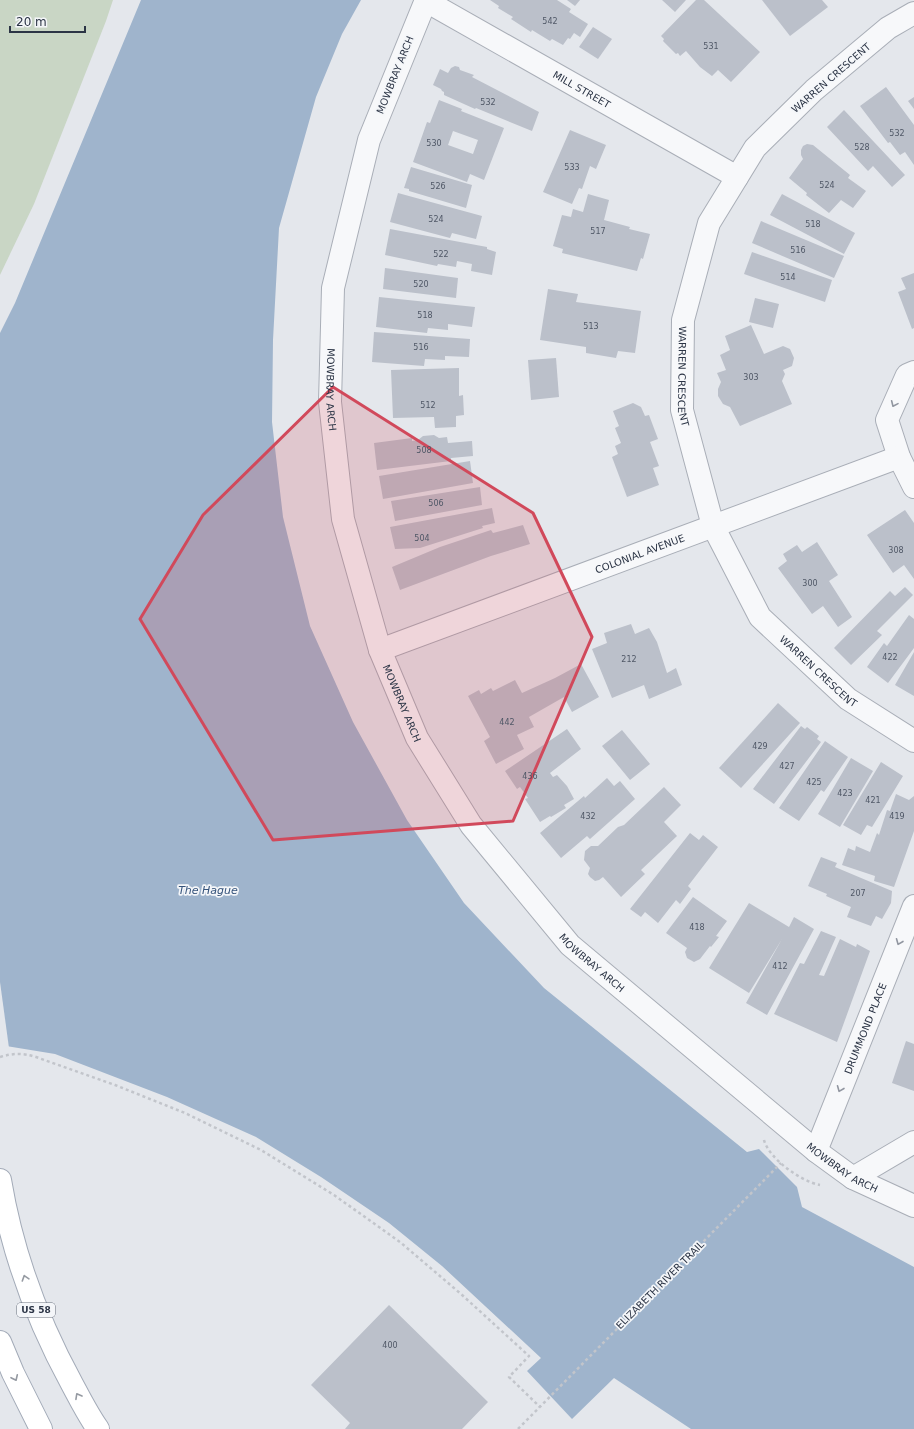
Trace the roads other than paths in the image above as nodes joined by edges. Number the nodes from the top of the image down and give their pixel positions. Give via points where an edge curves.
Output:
1 (426, 0) edge
2 (914, 13) edge
3 (737, 178) junction
4 (914, 372) edge
5 (898, 457) junction
6 (914, 486) edge
7 (713, 526) junction
8 (380, 650) junction
9 (914, 741) edge
10 (914, 906) edge
11 (914, 1142) edge
12 (816, 1151) junction
13 (852, 1178) junction
14 (0, 1180) edge
15 (914, 1206) edge
16 (0, 1342) edge
17 (41, 1429) edge
18 (98, 1429) edge

1 - 3 street, MILL STREET
1 - 8 street, MOWBRAY ARCH via 369,140 333,288 330,402 343,519
2 - 3 street, WARREN CRESCENT via 888,28 814,90 755,148
3 - 7 street, WARREN CRESCENT via 710,223 683,320 682,410
4 -> 5 street via 907,375 887,420
5 - 6 street
5 - 7 street, COLONIAL AVENUE
7 - 8 street, COLONIAL AVENUE
7 - 9 street, WARREN CRESCENT via 760,617 848,700
8 - 12 street, MOWBRAY ARCH via 417,738 471,824 570,945
10 -> 12 street, DRUMMOND PLACE
11 - 13 street
12 - 13 street, MOWBRAY ARCH
13 - 15 street, MOWBRAY ARCH
18 -> 14 main road, US 58 via 65,1372 40,1319 17,1254
16 -> 17 main road

